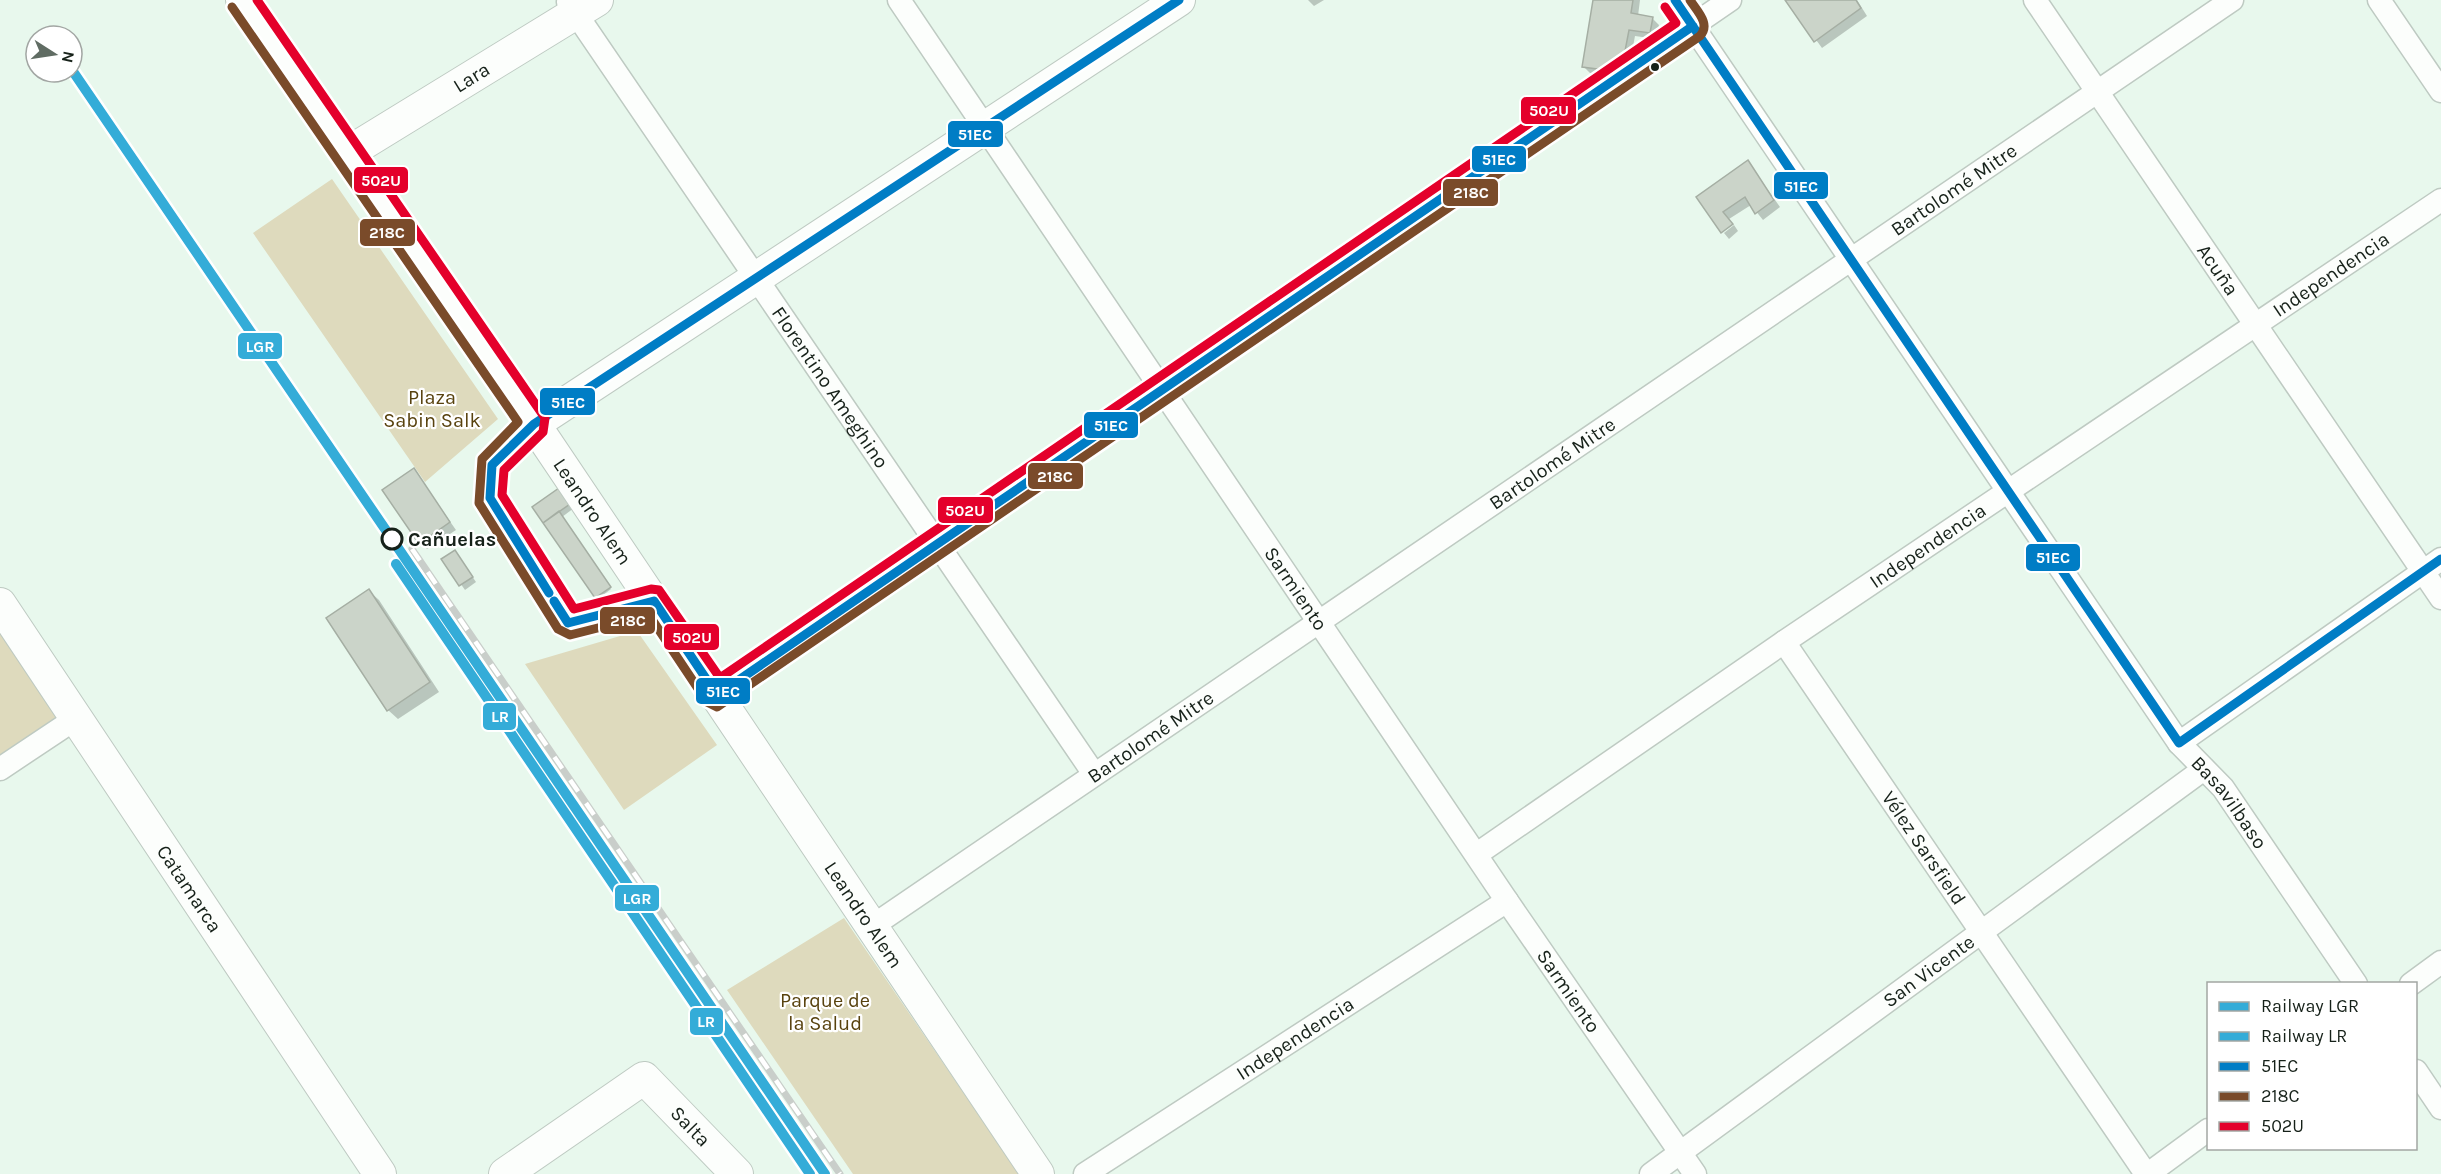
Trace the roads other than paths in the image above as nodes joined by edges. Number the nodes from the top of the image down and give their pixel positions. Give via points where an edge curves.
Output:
1 (242, 0) edge
2 (899, 0) edge
3 (1179, 0) edge
4 (1675, 0) edge
5 (1730, 0) edge
6 (2035, 0) edge
7 (2232, 0) edge
8 (2379, 0) edge
9 (580, 4) edge
10 (1693, 26) junction
11 (2097, 90) junction
12 (2441, 91) edge
13 (986, 126) junction
14 (346, 154) junction
15 (2441, 200) edge
16 (1851, 259) junction
17 (757, 278) junction
18 (2257, 324) junction
19 (1163, 389) junction
20 (534, 424) junction
21 (2009, 491) junction
22 (938, 544) junction
23 (2432, 565) edge
24 (2441, 598) edge
25 (654, 601) junction
26 (0, 604) edge
27 (1320, 621) junction
28 (1784, 642) junction
29 (717, 695) junction
30 (78, 717) junction
31 (2179, 743) junction
32 (1, 766) edge
33 (2204, 769) junction
34 (1094, 774) junction
35 (1478, 854) junction
36 (1507, 901) junction
37 (871, 927) junction
38 (1981, 932) junction
39 (2441, 962) edge
40 (2355, 982) edge
41 (2413, 982) edge
42 (2417, 1074) edge
43 (2441, 1108) edge
44 (2207, 1131) edge
45 (1681, 1152) junction
46 (380, 1174) edge
47 (505, 1174) edge
48 (737, 1174) edge
49 (1038, 1174) edge
50 (1085, 1174) edge
51 (1651, 1174) edge
52 (1695, 1174) edge
53 (2147, 1174) edge

1 - 14 street, Leandro Alem
2 - 13 street, Sarmiento
3 - 13 street
4 - 10 street, Basavilbaso
5 - 10 street
6 - 11 street, Acuña
7 - 11 street, Bartolomé Mitre
8 - 12 street
9 - 14 street, Lara
9 - 17 street, Florentino Ameghino
10 - 16 street, Basavilbaso
10 - 19 street
11 - 16 street, Bartolomé Mitre
11 - 18 street, Acuña
13 - 17 street
13 - 19 street, Sarmiento
14 - 20 street, Leandro Alem
15 - 18 street, Independencia
16 - 21 street, Basavilbaso
16 - 27 street, Bartolomé Mitre
17 - 20 street
17 - 22 street, Florentino Ameghino
18 - 21 street, Independencia
18 - 23 street, Acuña
19 - 22 street
19 - 27 street, Sarmiento
20 - 25 street, Leandro Alem
20 - 25 lane via 492,465 490,498 568,623
21 - 28 street, Independencia
21 - 31 street, Basavilbaso
22 - 29 street
22 - 34 street, Florentino Ameghino
23 - 24 street, Acuña
23 - 31 street
25 - 29 street, Leandro Alem
26 - 30 street, Catamarca
27 - 34 street, Bartolomé Mitre
27 - 35 street, Sarmiento
28 - 35 street, Independencia
28 - 38 street, Vélez Sarsfield
29 - 37 street, Leandro Alem
30 - 32 street
30 - 46 street, Catamarca via 176,872
31 - 33 street, Basavilbaso
33 - 38 street, San Vicente
33 - 40 street, Basavilbaso via 2223,788
34 - 37 street, Bartolomé Mitre
35 - 36 street, Sarmiento
36 - 45 street, Sarmiento
36 - 50 street, Independencia
37 - 49 street, Leandro Alem
38 - 45 street, San Vicente
38 - 53 street, Vélez Sarsfield
39 - 41 street
42 - 43 street
44 - 53 street
45 - 51 street, San Vicente
45 - 52 street, Sarmiento
47 - 48 street, Salta via 644,1078

